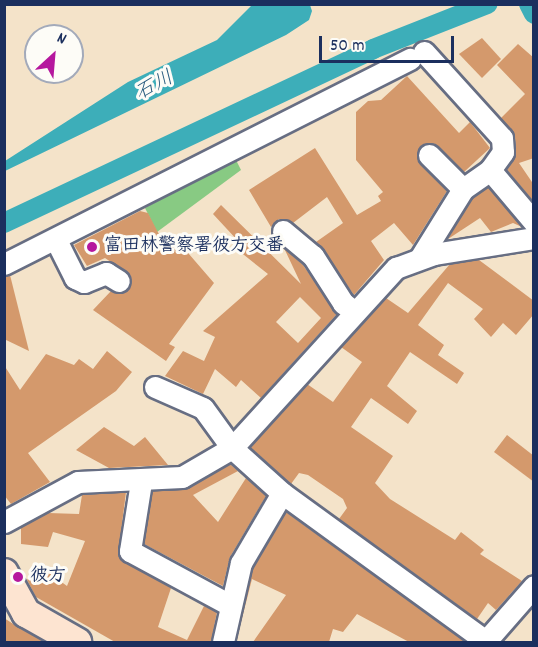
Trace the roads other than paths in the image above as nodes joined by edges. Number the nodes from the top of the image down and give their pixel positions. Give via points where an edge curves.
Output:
1 (429, 155) dead end
2 (490, 170) junction
3 (463, 189) junction
4 (534, 222) edge
5 (282, 231) dead end
6 (534, 238) edge
7 (57, 242) junction
8 (420, 258) junction
9 (4, 264) edge
10 (119, 281) dead end
11 (355, 312) junction
12 (155, 387) dead end
13 (232, 447) junction
14 (141, 482) junction
15 (282, 493) junction
16 (4, 522) edge
17 (4, 573) edge
18 (534, 586) edge
19 (230, 604) junction
20 (77, 642) edge
21 (223, 642) edge
22 (486, 642) edge

1 - 3 street
2 - 3 street
2 - 4 street
2 - 7 street via 503,152 502,138 417,56
3 - 8 street
5 - 11 street via 313,256 343,303
6 - 8 street
7 - 9 street
7 - 10 street via 75,278 84,282 106,273
8 - 11 street via 396,268
11 - 13 street
12 - 13 street via 203,408
13 - 14 street via 182,477
13 - 15 street
14 - 16 street via 78,482
14 - 19 street via 130,551
15 - 19 street via 241,563
15 - 22 street
17 - 20 main road via 26,613
18 - 22 street
19 - 21 street

